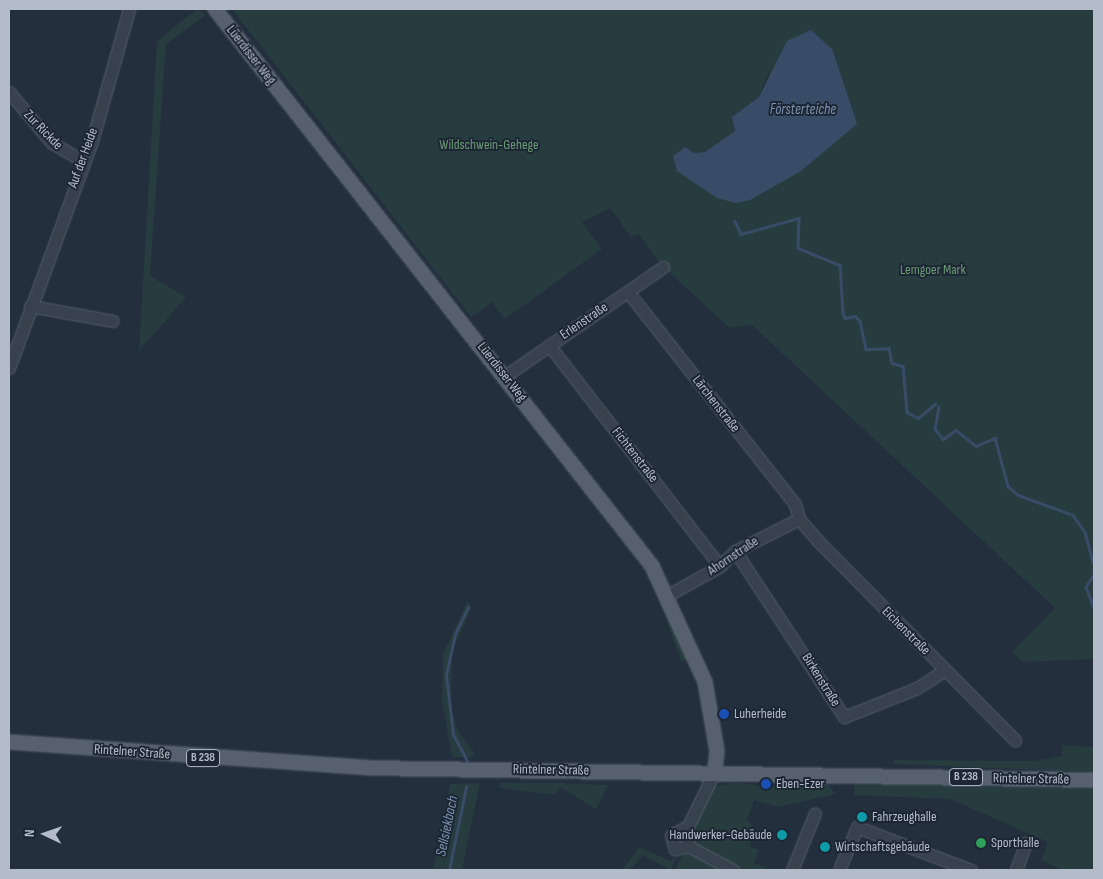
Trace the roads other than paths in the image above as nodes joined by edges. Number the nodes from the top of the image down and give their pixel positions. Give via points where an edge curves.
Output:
1 (129, 9) edge
2 (215, 9) edge
3 (9, 92) edge
4 (82, 160) junction
5 (663, 267) dead end
6 (628, 292) junction
7 (30, 306) junction
8 (113, 321) dead end
9 (549, 345) junction
10 (9, 368) edge
11 (505, 376) junction
12 (799, 520) junction
13 (735, 551) junction
14 (720, 566) junction
15 (668, 595) junction
16 (945, 670) junction
17 (1015, 740) dead end
18 (9, 742) edge
19 (715, 771) junction
20 (1094, 780) edge
21 (816, 813) dead end
22 (688, 826) junction
23 (1026, 844) dead end
24 (688, 846) junction
25 (733, 870) edge
26 (792, 870) edge
27 (839, 870) edge
28 (971, 870) edge
29 (1016, 870) edge

1 - 4 street, Auf der Heide via 92,141
2 - 11 main road, Lüerdisser Weg
3 - 4 street, Zur Rickde via 52,143
4 - 7 street, Auf der Heide
5 - 6 street, Erlenstraße
6 - 9 street, Erlenstraße
6 - 12 street, Lärchenstraße via 795,504
7 - 8 street
7 - 10 street, Auf der Heide
9 - 11 street, Erlenstraße
9 - 14 street, Fichtenstraße
11 - 15 main road, Lüerdisser Weg via 632,539
12 - 13 street, Ahornstraße
12 - 16 street, Eichenstraße
13 - 14 street, Ahornstraße
13 - 16 street, Birkenstraße via 844,717 916,688
14 - 15 street, Ahornstraße
15 - 19 main road, Lüerdisser Weg via 707,691 717,751
16 - 17 street, Eichenstraße
18 - 19 main road, Rintelner Straße / B 238 via 369,768
19 - 20 main road, Rintelner Straße / B 238
19 - 22 street
21 - 26 street
22 - 24 street
22 - 24 street via 671,835 675,849
23 - 29 street
24 - 25 street
27 - 28 street via 857,827

